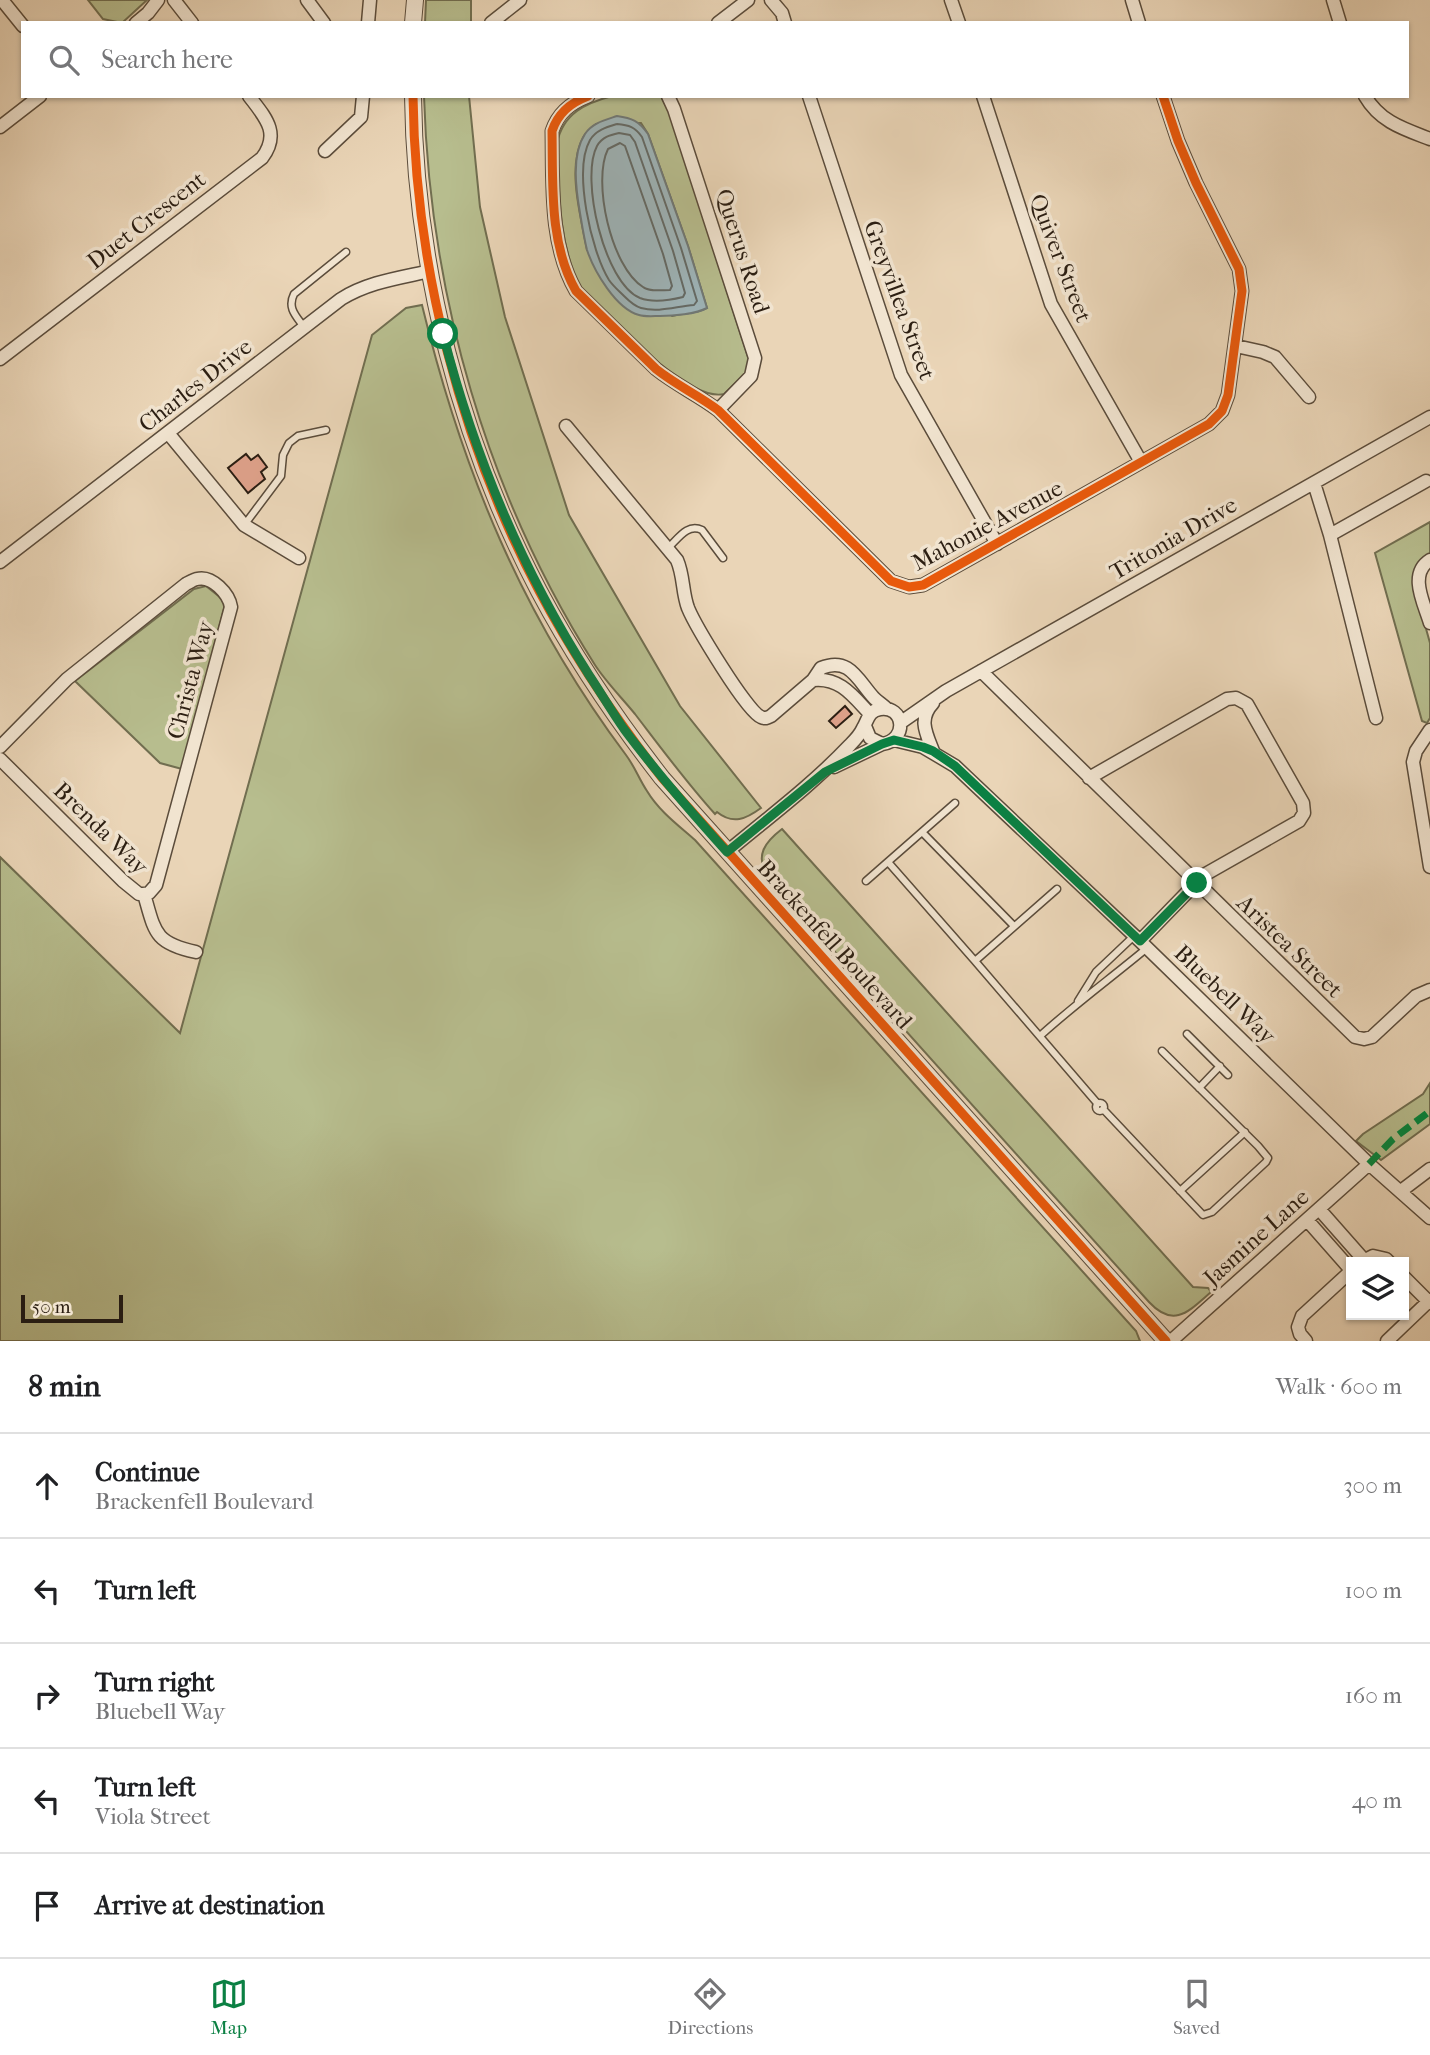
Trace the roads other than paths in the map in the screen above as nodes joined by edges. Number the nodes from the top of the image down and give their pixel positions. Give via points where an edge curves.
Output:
1 (2, 0) edge
2 (158, 0) edge
3 (174, 0) edge
4 (307, 0) edge
5 (370, 0) edge
6 (415, 0) edge
7 (520, 0) edge
8 (748, 0) edge
9 (771, 0) edge
10 (951, 0) edge
11 (1132, 0) edge
12 (1333, 0) edge
13 (138, 21) edge
14 (190, 21) edge
15 (323, 21) edge
16 (368, 21) edge
17 (413, 21) edge
18 (494, 21) edge
19 (721, 21) edge
20 (784, 21) edge
21 (958, 21) edge
22 (1138, 21) edge
23 (1339, 21) edge
24 (21, 24) edge
25 (37, 98) edge
26 (251, 98) edge
27 (363, 98) edge
28 (413, 98) edge
29 (583, 98) edge
30 (669, 98) edge
31 (809, 98) edge
32 (984, 98) edge
33 (1164, 98) edge
34 (1366, 98) edge
35 (0, 127) edge
36 (1430, 139) edge
37 (325, 151) dead end
38 (346, 253) dead end
39 (430, 271) junction
40 (304, 327) junction
41 (1236, 346) junction
42 (0, 359) edge
43 (1309, 397) dead end
44 (718, 410) junction
45 (1430, 417) edge
46 (566, 426) dead end
47 (326, 430) dead end
48 (168, 433) junction
49 (1141, 462) junction
50 (1426, 481) dead end
51 (1314, 483) junction
52 (244, 525) junction
53 (1330, 536) junction
54 (996, 544) junction
55 (668, 548) junction
56 (299, 558) dead end
57 (723, 558) dead end
58 (1430, 560) edge
59 (0, 562) edge
60 (1430, 623) edge
61 (981, 671) junction
62 (813, 680) junction
63 (941, 694) junction
64 (896, 718) junction
65 (1376, 718) dead end
66 (867, 720) junction
67 (1430, 730) edge
68 (888, 742) junction
69 (0, 747) edge
70 (928, 749) junction
71 (0, 760) edge
72 (825, 772) junction
73 (1089, 778) junction
74 (955, 803) dead end
75 (922, 832) junction
76 (1428, 844) edge
77 (727, 852) junction
78 (888, 862) junction
79 (1430, 867) edge
80 (866, 881) dead end
81 (1197, 883) junction
82 (1057, 890) dead end
83 (144, 894) junction
84 (1014, 926) junction
85 (1141, 942) junction
86 (195, 952) dead end
87 (975, 961) junction
88 (1430, 990) edge
89 (1077, 1003) junction
90 (1187, 1034) dead end
91 (1040, 1036) junction
92 (1162, 1051) dead end
93 (1220, 1066) junction
94 (1228, 1074) dead end
95 (1199, 1088) junction
96 (1245, 1132) junction
97 (1369, 1164) junction
98 (1430, 1169) edge
99 (1180, 1191) junction
100 (1401, 1191) junction
101 (1319, 1209) junction
102 (1430, 1219) edge
103 (1307, 1220) junction
104 (1360, 1257) edge
105 (1346, 1265) edge
106 (1346, 1276) edge
107 (1409, 1282) edge
108 (1429, 1302) edge
109 (1166, 1341) edge
110 (1171, 1341) edge
111 (1306, 1341) edge
112 (1387, 1341) edge

1 - 24 street
2 - 13 street
3 - 14 street
4 - 15 street
5 - 16 street
6 - 17 street
7 - 18 street
8 - 19 street
9 - 20 street
10 - 21 street
11 - 22 street
12 - 23 street
25 - 35 street
26 - 42 street, Duet Crescent via 271,131 262,158
27 - 37 street via 361,117
28 - 39 street, Brackenfell Boulevard via 418,198
29 - 44 street, Mahonie Avenue via 562,111 551,131 553,208 569,278 585,301 656,369
30 - 44 street, Querus Road via 755,358 751,376
31 - 54 street, Greyvillea Street via 897,367
32 - 49 street, Quiver Street via 1051,304
33 - 41 street, Mahonie Avenue via 1188,166 1239,269 1242,291
34 - 36 street via 1380,116
38 - 40 lane via 292,298 292,309
39 - 40 street, Charles Drive via 355,290
39 - 77 street, Brackenfell Boulevard via 454,376 518,548 566,638 623,727
40 - 48 street, Charles Drive
41 - 43 street via 1275,357
41 - 49 street, Mahonie Avenue via 1222,411 1209,424
44 - 54 street, Mahonie Avenue via 896,584 923,585
45 - 51 street, Tritonia Drive
46 - 55 street
47 - 52 lane via 298,436 289,443 281,476
48 - 52 street
48 - 59 street, Charles Drive
49 - 54 street, Mahonie Avenue
50 - 53 street
51 - 53 street
51 - 61 street, Tritonia Drive
52 - 56 street
53 - 65 street
55 - 57 lane via 687,530 698,528
55 - 62 street, Bluebell Way via 681,570 693,618 743,701 759,716 771,716
58 - 60 street via 1418,577
61 - 63 street, Tritonia Drive
61 - 73 street, Aristea Street
62 - 64 street, Bluebell Way via 824,667 846,667
62 - 66 street via 827,680 850,692
63 - 64 street, Tritonia Drive
63 - 70 street via 924,719
64 - 66 street via 881,709
64 - 68 street
64 - 70 street, Bluebell Way
66 - 68 street via 870,738
66 - 72 street via 856,740
67 - 76 street via 1413,762
68 - 70 street
68 - 72 street
69 - 83 street, Christa Way via 67,679 186,584 205,579 223,591 231,607 156,884
70 - 85 street, Bluebell Way via 955,766
71 - 83 street, Brenda Way via 123,881
72 - 77 street
73 - 81 street, Aristea Street
73 - 81 street via 1227,699 1247,704 1301,798 1304,813 1295,824
74 - 75 lane
75 - 78 lane
75 - 84 lane
76 - 79 street
77 - 109 street, Brackenfell Boulevard
78 - 80 lane
78 - 87 lane
81 - 85 street
81 - 88 street, Aristea Street via 1355,1037 1372,1037 1416,996
82 - 84 lane
83 - 86 street, Brenda Way via 162,940
84 - 87 lane
85 - 89 lane via 1106,983
85 - 89 lane via 1096,972
85 - 97 street, Bluebell Way
87 - 91 lane
89 - 91 lane
90 - 93 lane
91 - 99 lane via 1097,1103 1096,1109 1103,1109
92 - 95 lane
93 - 94 lane
93 - 95 lane
95 - 96 lane
96 - 99 lane
96 - 99 lane via 1268,1158 1212,1212 1203,1215
97 - 100 street, Bluebell Way
97 - 101 street, Jasmine Lane
98 - 100 street
100 - 102 street, Bluebell Way
101 - 103 street, Jasmine Lane
101 - 104 street
103 - 105 street
103 - 110 street, Jasmine Lane
106 - 111 street via 1302,1316 1298,1327
107 - 108 street
108 - 112 street

